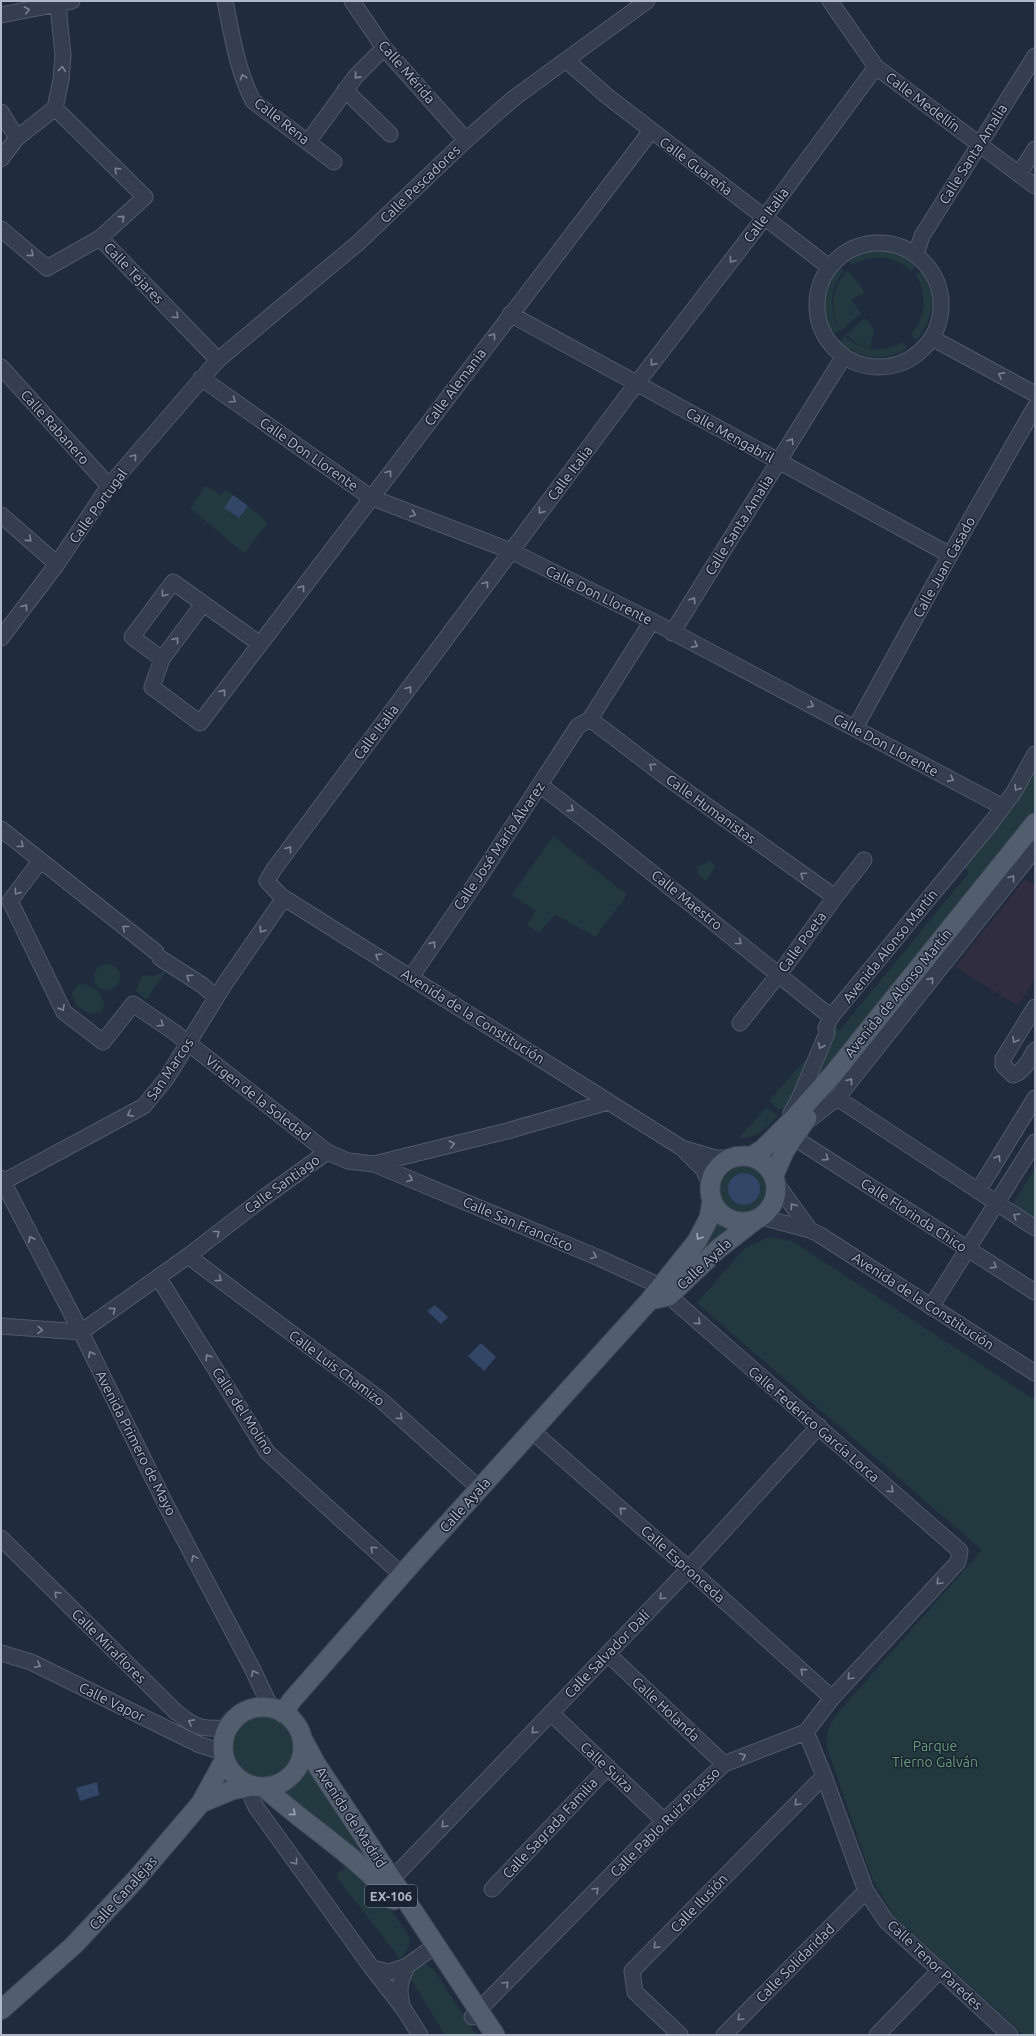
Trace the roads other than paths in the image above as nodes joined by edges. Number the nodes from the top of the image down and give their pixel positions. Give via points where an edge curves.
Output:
1 (225, 1) edge
2 (352, 1) edge
3 (647, 1) edge
4 (830, 1) edge
5 (64, 2) edge
6 (1, 15) edge
7 (384, 48) junction
8 (1035, 56) edge
9 (566, 60) junction
10 (876, 68) junction
11 (345, 90) junction
12 (55, 108) junction
13 (1, 112) edge
14 (651, 131) junction
15 (390, 134) dead end
16 (17, 138) junction
17 (466, 140) junction
18 (308, 142) junction
19 (979, 144) junction
20 (1035, 149) edge
21 (1, 159) edge
22 (334, 162) dead end
23 (1019, 174) junction
24 (1035, 186) edge
25 (764, 218) junction
26 (1, 229) edge
27 (100, 238) junction
28 (916, 254) junction
29 (829, 267) junction
30 (510, 314) junction
31 (932, 338) junction
32 (844, 356) junction
33 (218, 360) junction
34 (1, 367) edge
35 (201, 378) junction
36 (636, 384) junction
37 (1035, 394) edge
38 (1035, 407) edge
39 (779, 462) junction
40 (109, 486) junction
41 (370, 497) junction
42 (1, 515) edge
43 (511, 551) junction
44 (950, 555) junction
45 (57, 564) junction
46 (203, 604) junction
47 (652, 621) junction
48 (672, 633) junction
49 (1, 638) edge
50 (260, 644) junction
51 (162, 659) junction
52 (590, 719) junction
53 (855, 728) junction
54 (1035, 754) edge
55 (540, 785) junction
56 (1003, 806) junction
57 (1035, 823) edge
58 (1, 829) edge
59 (1035, 849) edge
60 (864, 860) dead end
61 (40, 861) junction
62 (1024, 861) edge
63 (267, 881) joint
64 (835, 897) junction
65 (284, 898) junction
66 (779, 975) junction
67 (411, 977) junction
68 (216, 997) junction
69 (1035, 1007) edge
70 (832, 1017) junction
71 (740, 1023) dead end
72 (188, 1044) junction
73 (1035, 1050) edge
74 (581, 1084) junction
75 (837, 1098) junction
76 (1035, 1098) edge
77 (608, 1102) junction
78 (584, 1108) junction
79 (795, 1128) junction
80 (1035, 1142) edge
81 (682, 1148) junction
82 (327, 1152) junction
83 (758, 1153) junction
84 (730, 1158) junction
85 (374, 1164) junction
86 (775, 1179) junction
87 (2, 1180) edge
88 (978, 1191) junction
89 (711, 1193) junction
90 (998, 1204) junction
91 (758, 1219) junction
92 (1035, 1228) edge
93 (810, 1230) junction
94 (968, 1250) junction
95 (188, 1256) junction
96 (158, 1277) junction
97 (1035, 1292) edge
98 (660, 1294) junction
99 (931, 1307) junction
100 (1, 1326) edge
101 (81, 1332) junction
102 (1035, 1374) edge
103 (819, 1426) junction
104 (532, 1431) junction
105 (480, 1488) junction
106 (1, 1538) edge
107 (689, 1569) junction
108 (402, 1575) junction
109 (1, 1653) edge
110 (608, 1654) junction
111 (832, 1698) junction
112 (164, 1701) junction
113 (278, 1704) junction
114 (551, 1713) junction
115 (151, 1721) junction
116 (228, 1728) junction
117 (806, 1732) junction
118 (302, 1738) junction
119 (200, 1745) junction
120 (224, 1755) junction
121 (724, 1764) junction
122 (608, 1767) junction
123 (216, 1776) junction
124 (824, 1776) junction
125 (256, 1786) junction
126 (224, 1793) junction
127 (201, 1803) junction
128 (256, 1807) junction
129 (664, 1821) junction
130 (392, 1879) junction
131 (492, 1889) dead end
132 (866, 1891) junction
133 (432, 1948) junction
134 (407, 1966) junction
135 (372, 1968) junction
136 (940, 1970) junction
137 (403, 2008) junction
138 (1, 2010) edge
139 (476, 2014) junction
140 (420, 2035) edge
141 (484, 2035) edge
142 (495, 2035) edge
143 (680, 2035) edge
144 (724, 2035) edge
145 (877, 2035) edge
146 (1010, 2035) edge

18 -> 1 street, Calle Rena via 253,100 238,64
2 - 7 street, Calle Mérida
3 - 9 street, Calle Pescadores
4 - 10 street, Calle Medellín
6 -> 5 street
12 -> 5 street via 61,80
7 -> 11 street
7 - 17 street, Calle Mérida
8 - 19 street, Calle Santa Amalia
9 - 14 street, Calle Guareña
9 - 17 street, Calle Pescadores via 514,98
10 - 19 street, Calle Medellín
10 - 25 street, Calle Italia
11 - 15 street
11 - 18 street
12 - 16 street
27 -> 12 street via 145,197
13 - 16 street
14 - 25 street, Calle Guareña
14 - 30 street, Calle Alemania
16 - 21 street
17 - 33 street, Calle Pescadores via 358,243
18 - 22 street, Calle Rena
19 - 23 street, Calle Medellín
19 - 28 street, Calle Santa Amalia via 922,236
20 - 23 street
23 - 24 street, Calle Medellín
25 - 29 street, Calle Guareña
25 -> 36 street, Calle Italia
26 -> 27 street, Calle Tejares via 47,268
27 -> 33 street, Calle Tejares
28 - 29 street via 886,243 870,243 841,256
28 - 31 street via 937,282 941,300 940,317
29 - 32 street via 821,282 817,298 818,315 822,331
30 - 36 street, Calle Mengabril
41 -> 30 street, Calle Alemania
31 - 32 street via 910,359 894,365 859,364
37 -> 31 street
39 -> 32 street, Calle Santa Amalia
33 - 35 street, Calle Pescadores
34 - 40 street, Calle Rabanero
40 -> 35 street, Calle Portugal
35 -> 41 street, Calle Don Llorente
36 - 39 street, Calle Mengabril
36 -> 43 street, Calle Italia
38 - 44 street, Calle Juan Casado
39 - 44 street, Calle Mengabril
48 -> 39 street, Calle Santa Amalia
40 - 45 street, Calle Portugal
41 -> 43 street, Calle Don Llorente
50 -> 41 street, Calle Alemania
42 -> 45 street
43 - 47 street, Calle Don Llorente
63 -> 43 street, Calle Italia
44 - 53 street, Calle Juan Casado
49 -> 45 street, Calle Portugal
46 - 50 street
51 -> 46 street
46 -> 51 street via 173,582 132,637
47 - 48 street, Calle Don Llorente
47 - 52 street, Calle José María Álvarez
48 -> 53 street, Calle Don Llorente
51 -> 50 street, Calle Alemania via 152,687 200,723
52 - 55 street, Calle José María Álvarez via 578,726
64 -> 52 street, Calle Humanistas via 662,774
53 -> 56 street, Calle Don Llorente
54 -> 56 street, Avenida Alonso Martín via 1017,788
55 -> 66 street, Calle Maestro
67 -> 55 street, Calle José María Álvarez
56 - 70 street, Avenida Alonso Martín
57 - 62 main road, Avenida de Alonso Martín
58 -> 61 street
59 - 62 street, Avenida de Alonso Martín
60 - 64 street, Calle Poeta
68 -> 61 street via 158,955
61 -> 72 street, Virgen de la Soledad via 10,902 64,1012 103,1042 133,1004
75 -> 62 street, Avenida de Alonso Martín
62 - 79 main road, Avenida de Alonso Martín via 862,1039
63 - 65 street, Avenida de la Constitución
64 - 66 street, Calle Poeta
67 -> 65 street, Avenida de la Constitución
65 -> 68 street, San Marcos
66 - 70 street, Calle Maestro
66 - 71 street, Calle Poeta
67 - 74 street, Avenida de la Constitución
68 - 72 street, San Marcos
69 -> 73 street via 1003,1059 1003,1065 1013,1075 1017,1074
70 -> 83 street, Avenida Alonso Martín via 794,1109
72 - 82 street, Virgen de la Soledad
72 -> 87 street, San Marcos via 166,1079 144,1106
74 - 77 street, Avenida de la Constitución
74 - 78 street
75 - 79 street, Avenida de Alonso Martín
75 - 88 street
88 -> 76 street
77 - 78 street, Calle Santiago
77 - 81 street, Avenida de la Constitución
85 -> 78 street, Calle Santiago via 507,1131
79 - 83 main road, Avenida de Alonso Martín
79 - 86 main road, Avenida de Alonso Martín
79 -> 94 street, Calle Florinda Chico
80 - 90 street
81 - 84 street, Avenida de la Constitución via 715,1158
81 - 89 street, Avenida de la Constitución via 703,1169
82 - 85 street, Calle Santiago via 348,1161
95 -> 82 street, Calle Santiago
83 - 84 main road
83 - 86 main road
84 - 89 main road via 717,1169
85 -> 98 street, Calle San Francisco via 600,1258
86 - 91 main road via 777,1193 774,1202 769,1211
93 -> 86 street
101 -> 87 street, Avenida Primero de Mayo
88 - 90 street
89 - 91 main road via 717,1210 725,1217 744,1222
89 -> 98 main road, Calle Ayala via 709,1218 697,1241
92 -> 90 street
90 - 94 street
91 - 93 street
91 - 98 main road, Calle Ayala
93 - 99 street, Avenida de la Constitución
94 -> 97 street, Calle Florinda Chico
94 - 99 street
95 - 96 street, Calle Santiago
95 -> 105 street, Calle Luis Chamizo via 381,1400
101 -> 96 street, Calle Santiago
108 -> 96 street, Calle del Molino via 267,1452
98 -> 103 street, Calle Federico García Lorca
98 - 104 main road, Calle Ayala
99 - 102 street, Avenida de la Constitución
100 -> 101 street
113 -> 101 street, Avenida Primero de Mayo via 166,1505
103 - 107 street, Calle Salvador Dalí
103 -> 111 street, Calle Federico García Lorca via 960,1551 958,1562
104 - 105 main road, Calle Ayala
107 -> 104 street, Calle Espronceda
105 - 108 main road, Calle Ayala
112 -> 106 street, Calle Miraflores
107 -> 110 street, Calle Salvador Dalí
111 -> 107 street, Calle Espronceda
108 - 113 main road, Calle Ayala
109 -> 115 street, Calle Vapor via 31,1662
110 - 114 street, Calle Salvador Dalí
110 - 121 street, Calle Holanda
111 - 117 street
112 - 115 street
116 -> 112 street, Calle Miraflores via 205,1729 187,1721
113 - 116 main road via 244,1712
113 - 118 main road via 294,1723
114 - 122 street, Calle Suiza
114 -> 130 street, Calle Salvador Dalí
115 - 119 street, Calle Vapor
116 - 120 main road via 223,1743
121 -> 117 street, Calle Pablo Ruiz Picasso
117 - 124 street, Calle Tenor Paredes
118 - 125 main road via 300,1762 294,1772 286,1780 275,1785
118 - 130 main road, Avenida de Madrid / EX-106 via 316,1764
119 - 120 street, Calle Vapor
119 - 123 street via 211,1757
120 - 123 main road, Calle Canalejas
120 - 125 main road via 236,1776
121 - 129 street, Calle Pablo Ruiz Picasso
122 - 129 street, Calle Suiza
122 - 131 street, Calle Sagrada Familia
123 - 127 main road, Calle Canalejas
124 - 132 street, Calle Tenor Paredes
124 -> 143 street, Calle Ilusión via 632,1971 635,1992
125 - 126 main road
125 - 128 street via 252,1798
125 -> 133 main road, Avenida de Madrid / EX-106 via 378,1880
126 - 127 main road
126 - 128 street
127 - 138 main road, Calle Canalejas via 85,1934
128 -> 135 street
139 -> 129 street, Calle Pablo Ruiz Picasso
130 - 133 main road, Avenida de Madrid / EX-106
132 - 136 street, Calle Tenor Paredes via 886,1921
132 -> 144 street, Calle Solidaridad
133 - 134 street
133 - 139 main road, Avenida de Madrid / EX-106
134 - 135 street via 389,1972
134 - 137 street via 399,1992
135 - 137 street
136 - 145 street
136 - 146 street, Calle Tenor Paredes
137 - 140 street
139 - 141 main road, Avenida de Madrid / EX-106
139 - 142 main road, Avenida de Madrid / EX-106

